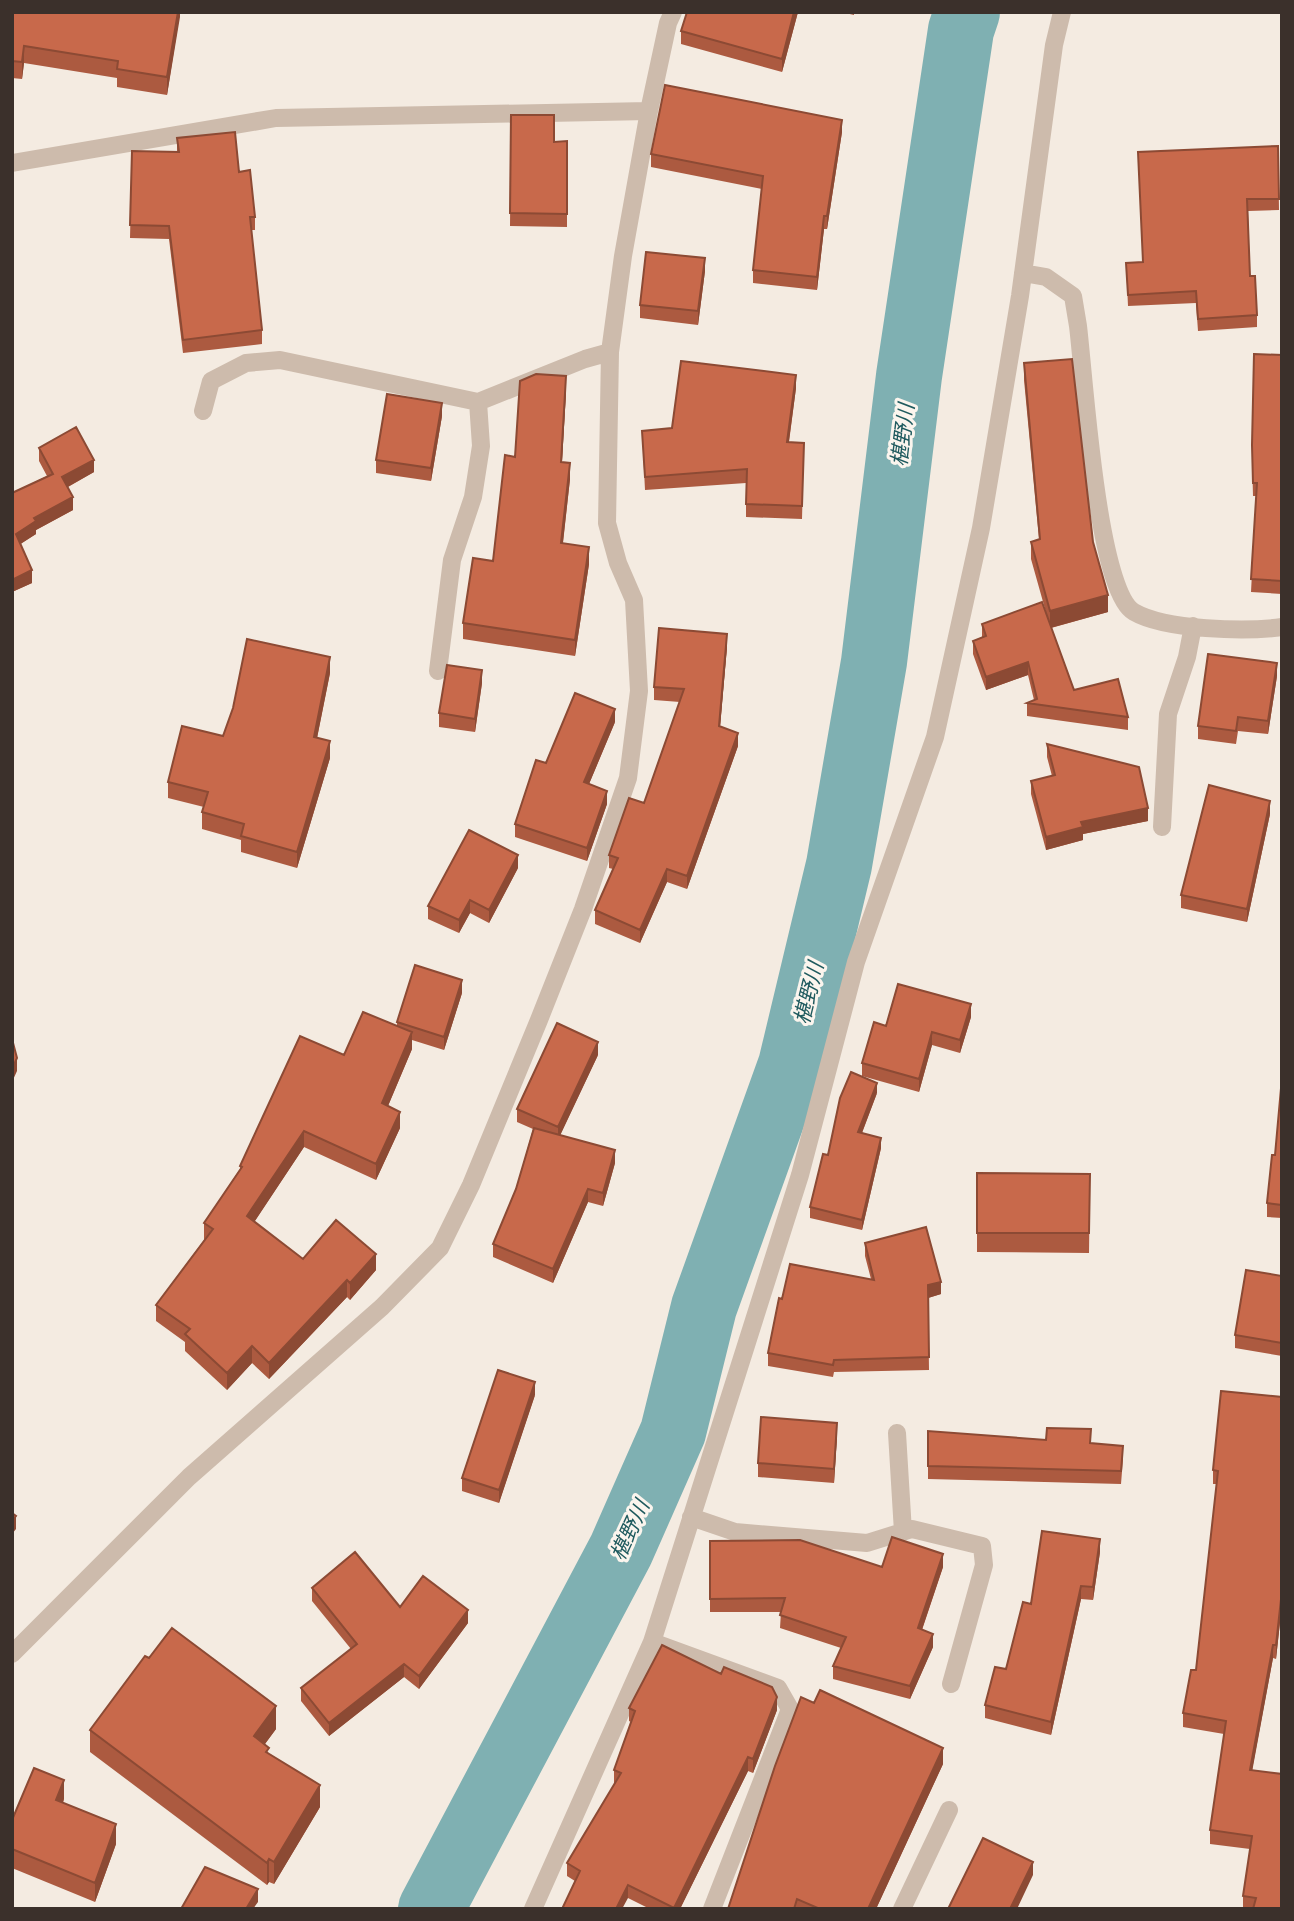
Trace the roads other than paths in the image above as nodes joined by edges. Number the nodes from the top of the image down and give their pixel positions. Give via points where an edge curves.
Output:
1 (673, 12) edge
2 (1062, 12) edge
3 (649, 111) junction
4 (12, 163) edge
5 (1023, 273) junction
6 (610, 352) junction
7 (478, 402) junction
8 (203, 411) dead end
9 (1193, 626) junction
10 (1282, 627) edge
11 (438, 671) dead end
12 (1162, 827) dead end
13 (897, 1433) dead end
14 (691, 1517) junction
15 (903, 1532) junction
16 (652, 1642) junction
17 (12, 1654) edge
18 (951, 1684) dead end
19 (950, 1810) dead end
20 (533, 1909) edge
21 (712, 1909) edge
22 (902, 1909) edge

1 - 3 street
2 - 5 street
3 - 4 street via 276,118
3 - 6 street
5 - 9 street via 1046,277 1073,296 1101,532 1114,581 1131,611 1157,621
5 - 14 street via 981,528 935,737 856,962 800,1175
6 - 7 street
6 - 17 street via 607,523 634,600 639,691 628,778 583,909 471,1185 440,1248 382,1307 188,1477
7 - 8 street via 280,360 246,363 211,381
7 - 11 street via 481,446 473,497 452,560
9 - 10 street
9 - 12 street via 1168,714
13 - 15 street
14 - 15 street via 735,1532 867,1543
14 - 16 street
15 - 18 street via 912,1529 982,1546 984,1565
16 - 20 street
16 - 21 street via 778,1688 790,1709
19 - 22 street

